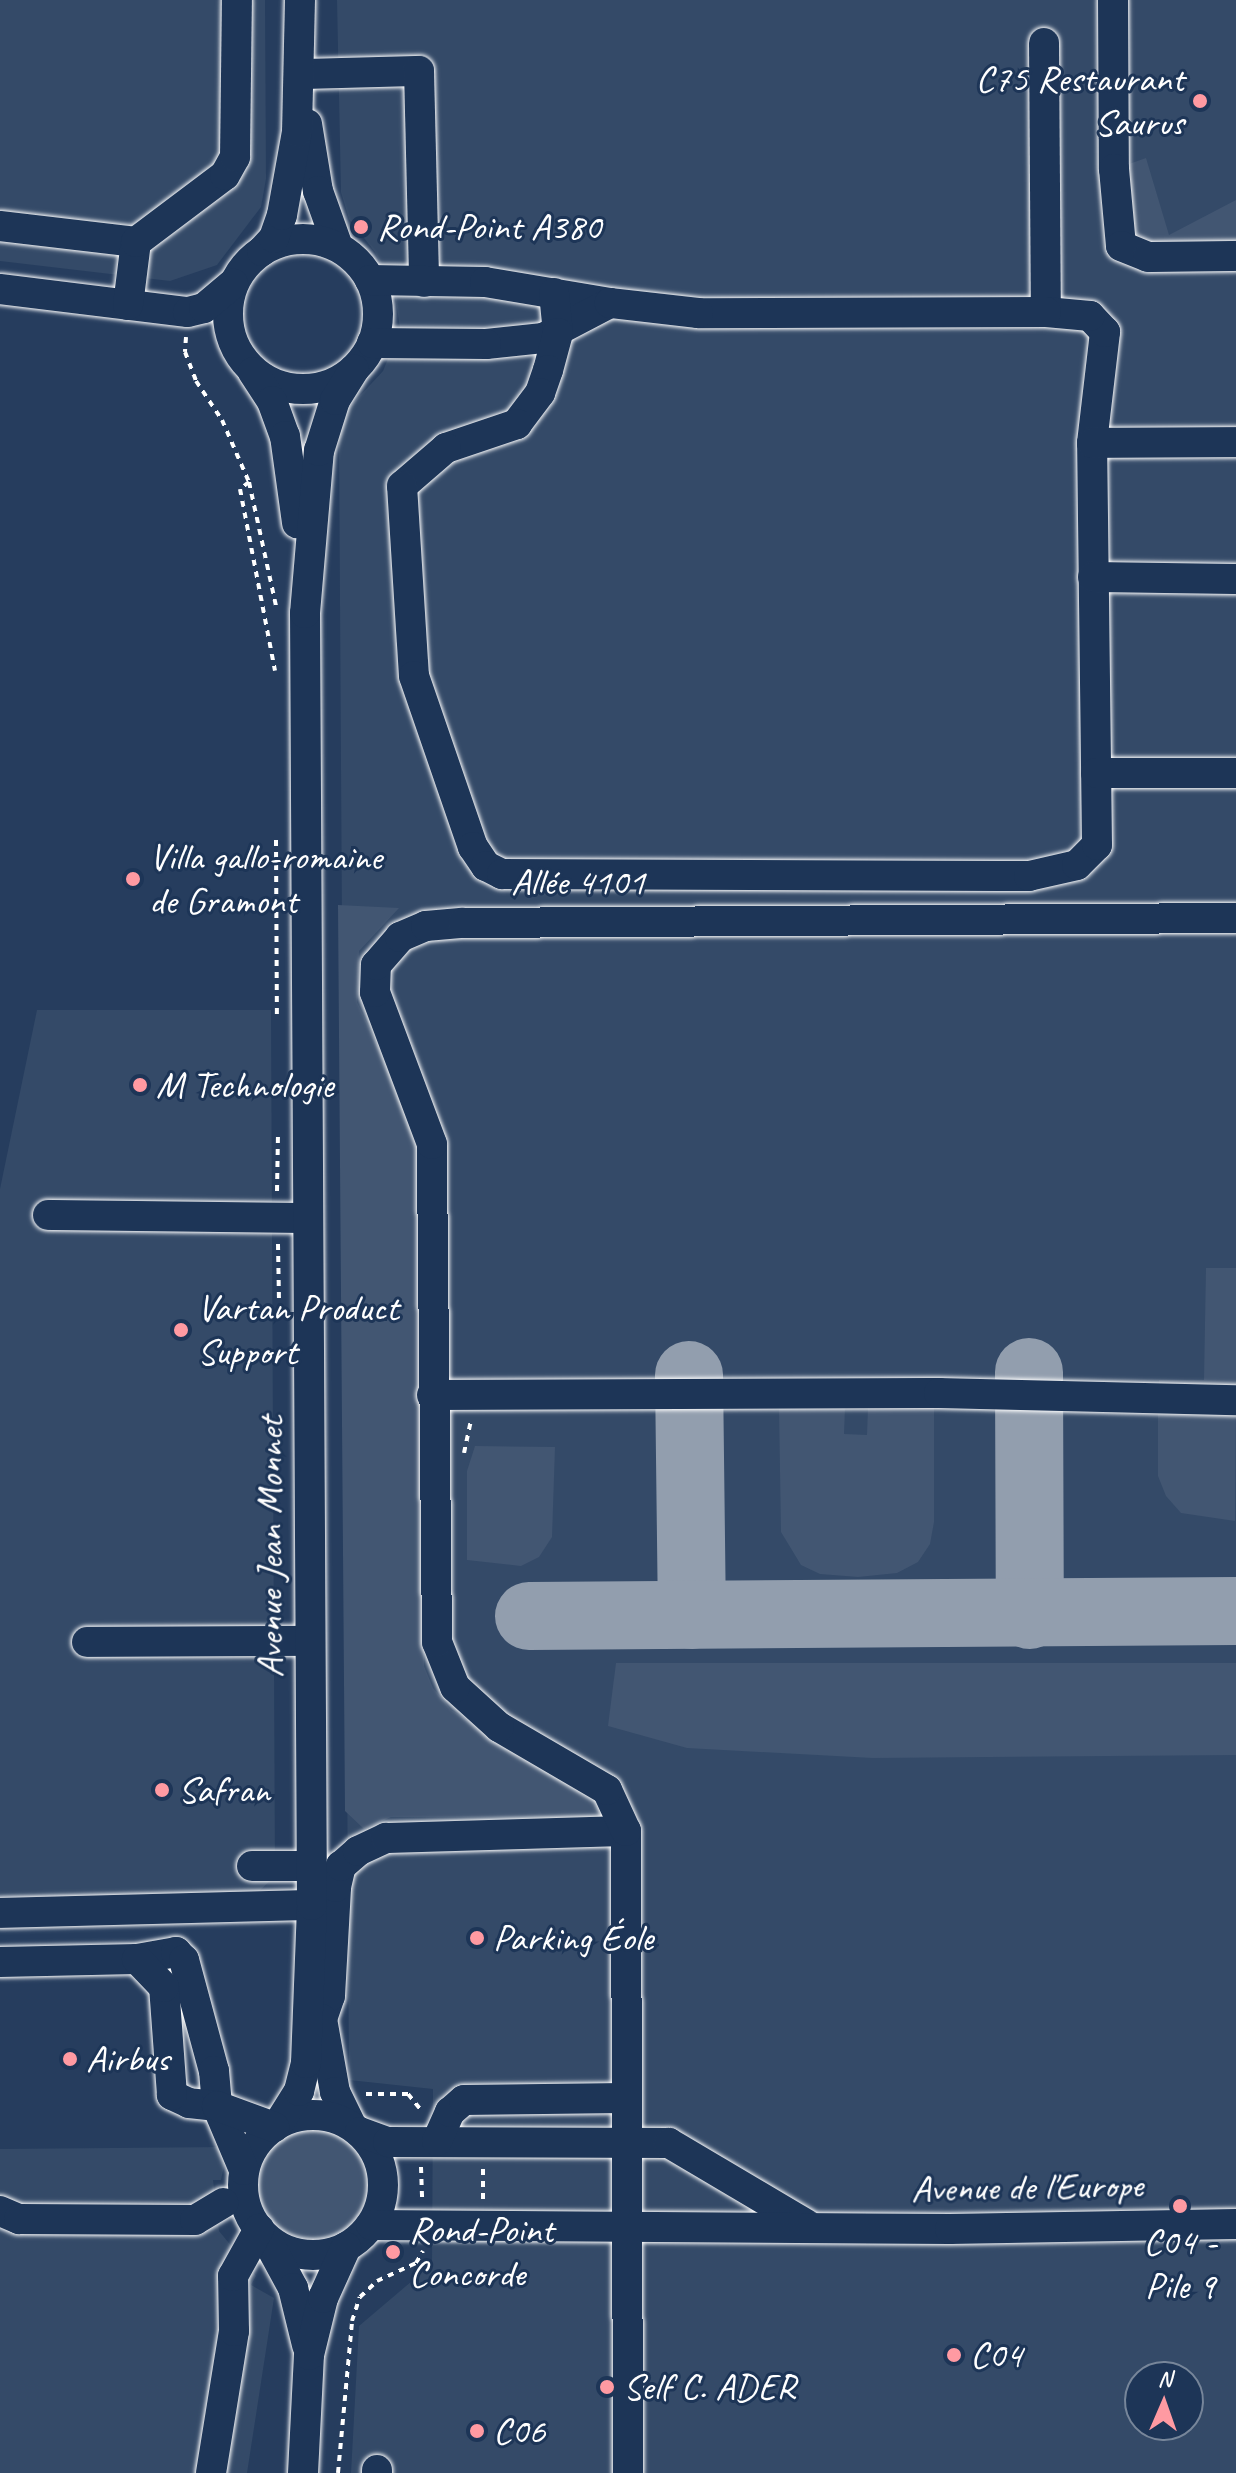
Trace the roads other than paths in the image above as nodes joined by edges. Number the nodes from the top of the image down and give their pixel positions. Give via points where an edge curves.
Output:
1 (237, 0) edge
2 (300, 0) edge
3 (1113, 0) edge
4 (1044, 43) dead end
5 (301, 74) junction
6 (0, 226) edge
7 (136, 242) junction
8 (338, 247) junction
9 (262, 251) junction
10 (1236, 256) edge
11 (370, 280) junction
12 (424, 282) junction
13 (233, 284) junction
14 (0, 289) edge
15 (554, 293) junction
16 (610, 303) junction
17 (128, 305) junction
18 (188, 312) junction
19 (1046, 312) junction
20 (558, 333) junction
21 (232, 341) junction
22 (372, 343) junction
23 (250, 368) junction
24 (354, 369) junction
25 (1236, 442) edge
26 (1092, 443) junction
27 (1093, 577) junction
28 (1236, 579) edge
29 (305, 613) junction
30 (1096, 773) junction
31 (1236, 773) edge
32 (1236, 918) edge
33 (48, 1215) dead end
34 (308, 1218) junction
35 (432, 1395) junction
36 (1236, 1400) edge
37 (310, 1641) junction
38 (87, 1642) dead end
39 (626, 1831) junction
40 (252, 1866) dead end
41 (312, 1866) junction
42 (312, 1905) junction
43 (0, 1913) edge
44 (137, 1959) junction
45 (0, 1962) edge
46 (322, 2019) junction
47 (624, 2098) junction
48 (217, 2106) junction
49 (277, 2125) junction
50 (356, 2129) junction
51 (429, 2141) junction
52 (624, 2142) junction
53 (244, 2170) junction
54 (223, 2203) dead end
55 (0, 2211) edge
56 (1236, 2224) edge
57 (371, 2225) junction
58 (624, 2227) junction
59 (820, 2229) junction
60 (262, 2233) junction
61 (346, 2247) junction
62 (309, 2355) junction
63 (303, 2432) junction
64 (211, 2473) edge
65 (294, 2473) edge
66 (303, 2473) edge
67 (628, 2473) edge

1 - 7 street via 235,157 225,175
2 - 5 street
3 - 10 street via 1114,169 1121,246 1148,257
4 - 19 street
5 - 8 street via 318,191
5 - 9 street via 286,197 274,238
5 - 12 street via 419,71
6 - 7 street
7 - 17 street
8 - 9 street via 308,239 282,241
8 - 11 street
9 - 13 street
11 - 12 street
11 - 22 street via 378,305
12 - 15 street via 485,282
13 - 18 street via 204,308
13 - 21 street via 227,315
14 - 17 street
15 - 16 street
15 - 20 street
16 - 19 street via 698,313
16 - 20 street via 576,317
17 - 18 street
18 - 21 street
19 - 26 street via 1090,316 1105,332
20 - 22 street via 486,344
20 - 30 street via 540,393 517,424 446,448 402,486 414,676 473,847 486,866 502,874 1029,876 1077,865 1097,845
21 - 23 street
22 - 24 street
23 - 24 street via 282,387 309,389 331,384
23 - 29 street, Avenue Jean Monnet via 272,401 288,451
24 - 29 street, Avenue Jean Monnet via 327,419 319,451
25 - 26 street
26 - 27 street
27 - 28 street
27 - 30 street
29 - 34 street, Avenue Jean Monnet
30 - 31 street
32 - 35 street, Allée 4101 via 463,923 426,926 400,937 376,965 375,992 432,1144
33 - 34 street
34 - 37 street, Avenue Jean Monnet
35 - 36 street via 939,1393
35 - 39 street, Allée 4101 via 437,1642 455,1687 499,1727 607,1790
37 - 38 street
37 - 41 street, Avenue Jean Monnet
39 - 46 street via 386,1838 358,1851 341,1866 336,1887 330,1996
39 - 47 street
40 - 41 street
41 - 42 street, Avenue Jean Monnet
42 - 43 street
42 - 46 street, Avenue Jean Monnet
42 - 49 street, Avenue Jean Monnet via 306,2063 299,2091
44 - 45 street
44 - 48 street via 164,1987 172,2095
44 - 48 street via 171,1950 184,1960 214,2071
46 - 50 street, Avenue Jean Monnet via 335,2092
47 - 51 street via 464,2100
47 - 52 street
48 - 49 street
48 - 53 street
49 - 50 street via 308,2115
49 - 53 street via 255,2146
50 - 51 street via 388,2142
50 - 57 street via 382,2167 381,2207
51 - 52 street
52 - 58 street
52 - 59 street via 669,2143 781,2214
53 - 60 street via 244,2200
54 - 55 street via 195,2220 19,2219
56 - 59 street, Avenue de l'Europe
57 - 58 street, Avenue de l'Europe
57 - 61 street
58 - 59 street, Avenue de l'Europe
58 - 67 street
60 - 61 street via 295,2253 313,2255
60 - 62 street via 301,2310
60 - 64 street via 233,2276 234,2331
61 - 62 street via 323,2298
62 - 63 street
63 - 65 street
63 - 66 street

